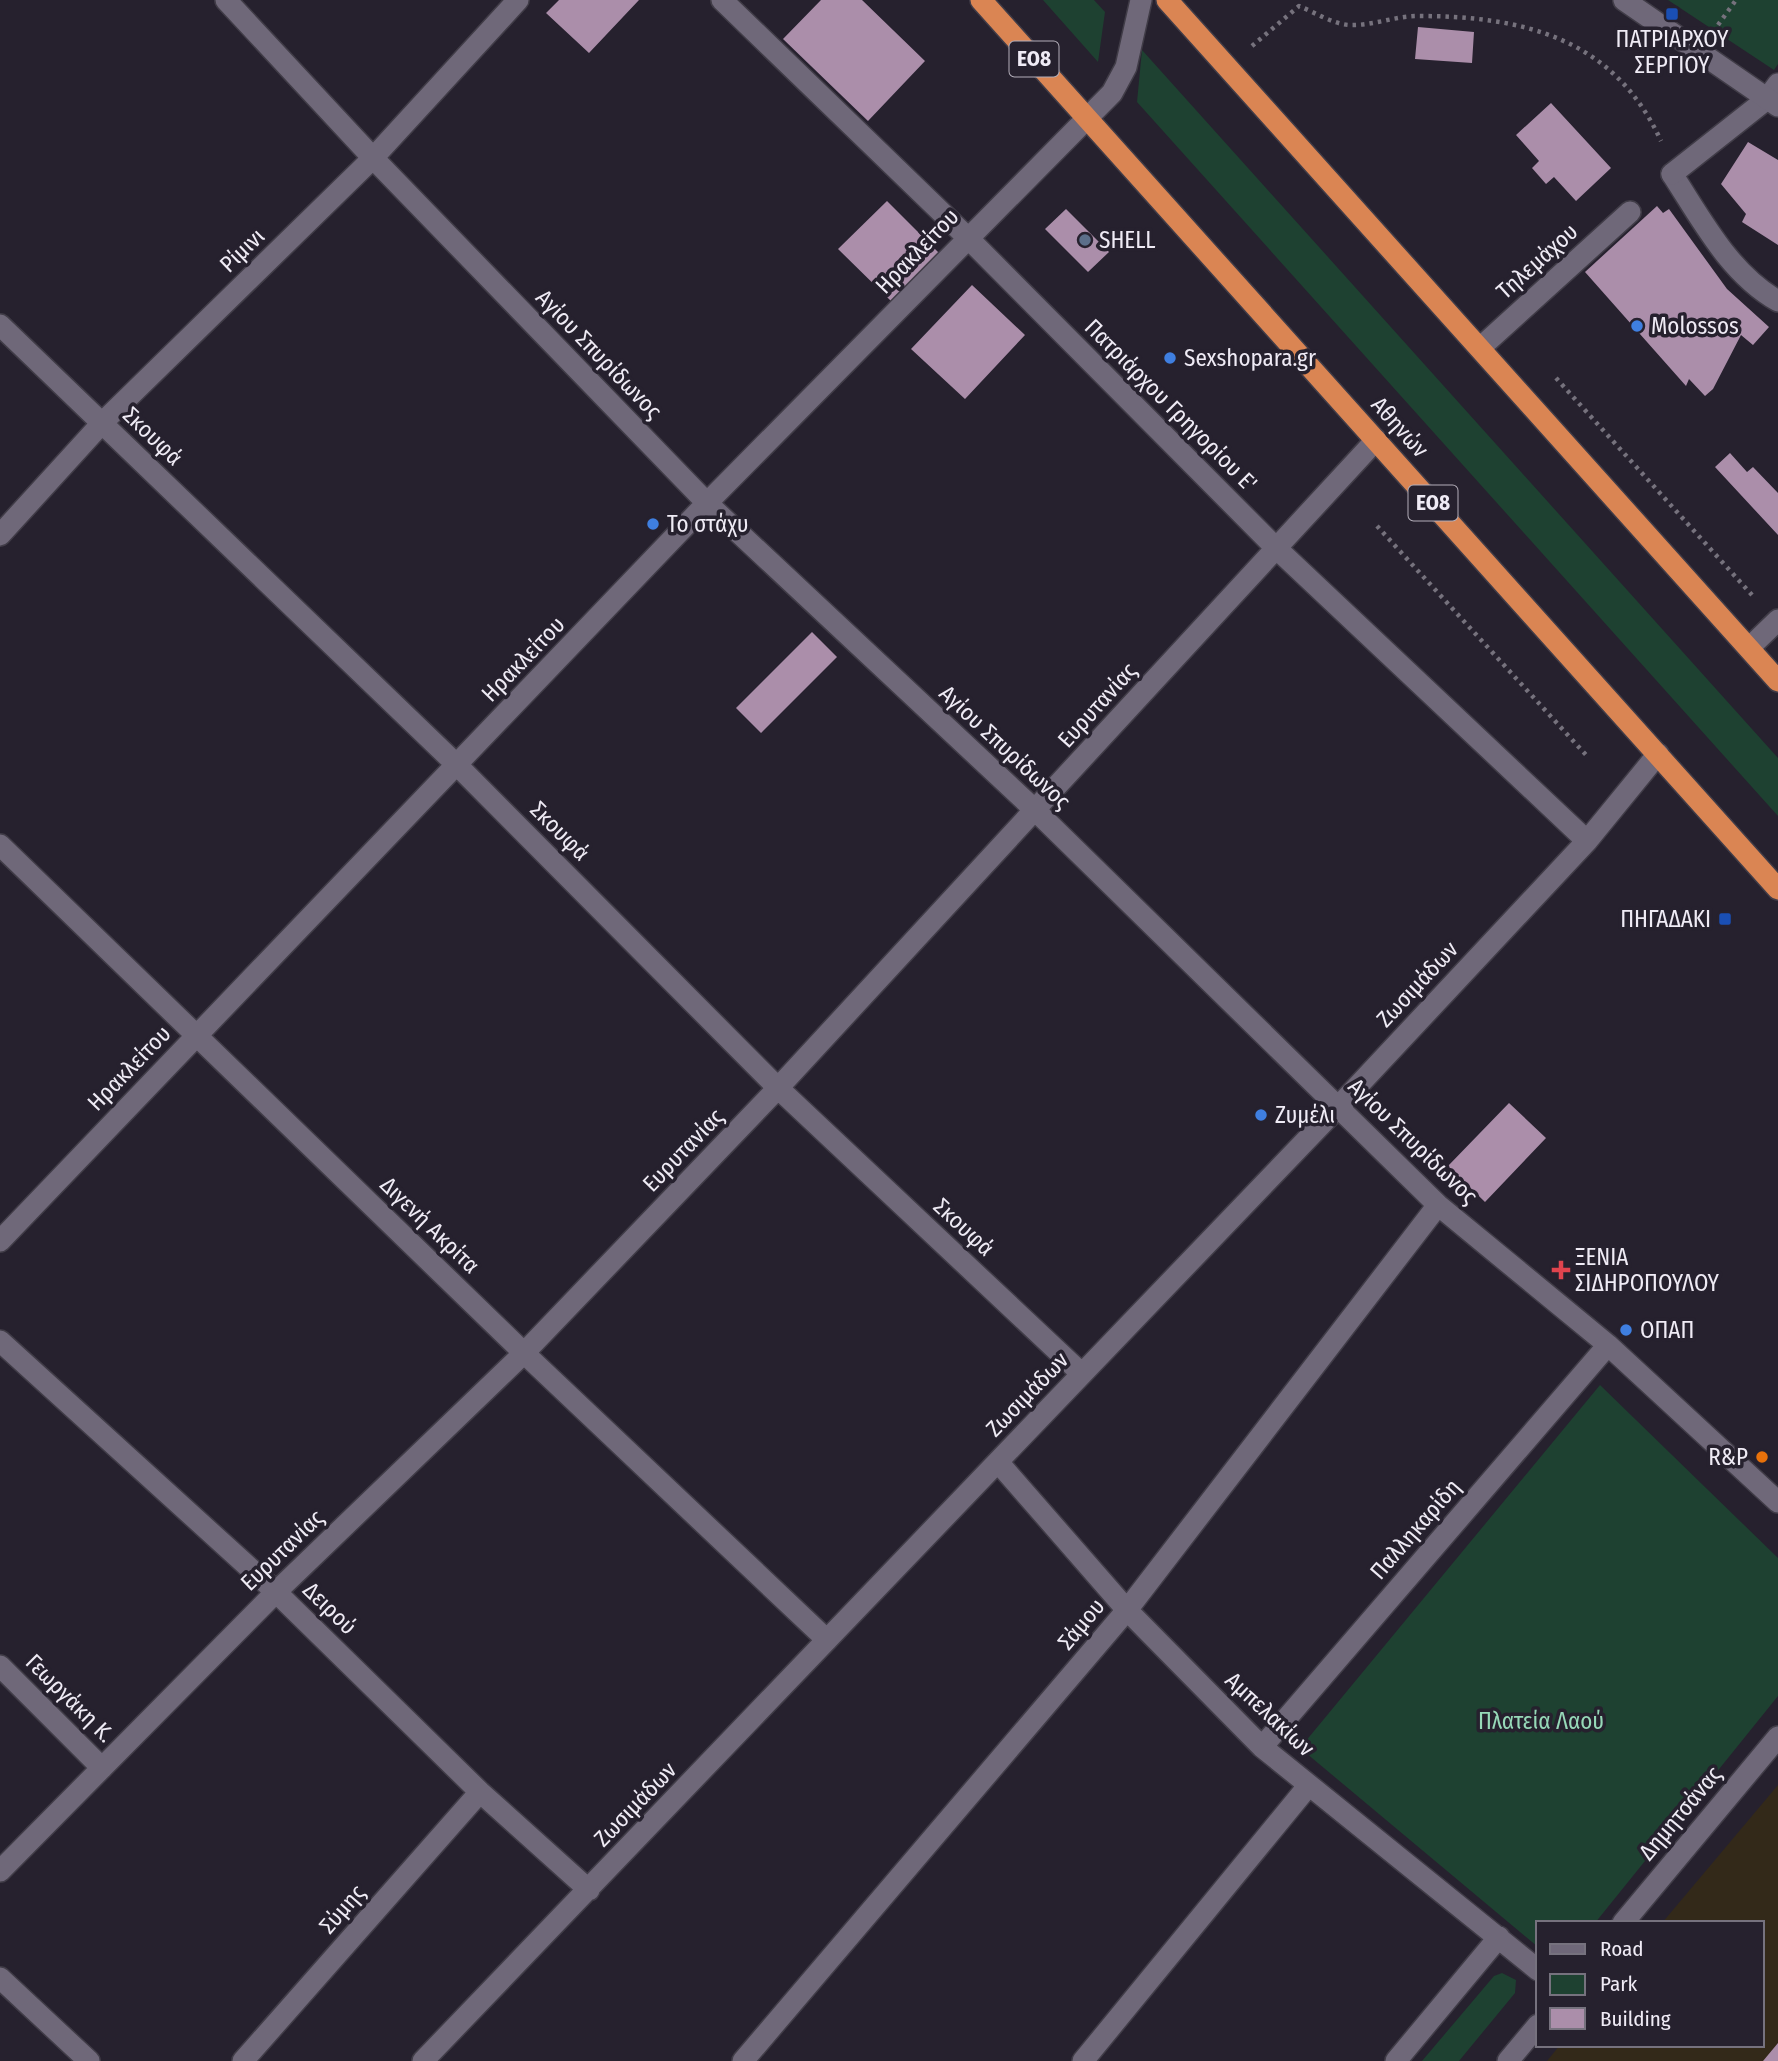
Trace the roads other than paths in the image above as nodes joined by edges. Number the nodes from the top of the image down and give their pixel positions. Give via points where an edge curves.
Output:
1 (226, 0) edge
2 (518, 0) edge
3 (722, 0) edge
4 (981, 0) edge
5 (1141, 0) edge
6 (1167, 0) edge
7 (1624, 0) edge
8 (1774, 96) edge
9 (1087, 118) junction
10 (373, 158) junction
11 (1630, 212) dead end
12 (967, 237) junction
13 (1778, 301) edge
14 (0, 325) edge
15 (1480, 348) junction
16 (102, 423) junction
17 (1376, 440) junction
18 (707, 503) junction
19 (0, 534) edge
20 (1275, 547) junction
21 (1778, 620) edge
22 (1749, 648) junction
23 (1778, 681) edge
24 (1658, 754) junction
25 (458, 766) junction
26 (1035, 811) junction
27 (1587, 841) junction
28 (0, 845) edge
29 (1778, 889) edge
30 (197, 1034) junction
31 (778, 1088) junction
32 (1339, 1106) junction
33 (1438, 1205) junction
34 (0, 1241) edge
35 (0, 1341) edge
36 (1608, 1345) junction
37 (524, 1353) junction
38 (1082, 1374) junction
39 (998, 1462) junction
40 (1778, 1502) edge
41 (276, 1592) junction
42 (1127, 1611) junction
43 (827, 1640) junction
44 (0, 1666) edge
45 (1778, 1737) edge
46 (1262, 1747) junction
47 (102, 1768) junction
48 (1309, 1786) junction
49 (480, 1792) junction
50 (0, 1871) edge
51 (589, 1889) junction
52 (1625, 1921) edge
53 (1499, 1937) junction
54 (1536, 1968) edge
55 (0, 1978) edge
56 (1536, 2027) edge
57 (89, 2061) edge
58 (243, 2061) edge
59 (423, 2061) edge
60 (743, 2061) edge
61 (1083, 2061) edge
62 (1396, 2061) edge
63 (1508, 2061) edge

1 - 10 street, Αγίου Σπυρίδωνος
2 - 10 street, Ρίμινι
3 - 12 street, Πατριάρχου Γρηγορίου Ε'
4 - 9 highway, Αθηνών / ΕΟ8
5 - 9 street, Ηρακλείτου via 1126,68 1112,93
6 - 15 highway
7 - 8 street
8 - 13 street via 1672,174 1733,266
9 - 12 street, Ηρακλείτου
9 - 17 highway, Αθηνών / ΕΟ8
10 - 16 street, Ρίμινι
10 - 18 street, Αγίου Σπυρίδωνος
11 - 15 street, Τηλεμάχου
12 - 18 street, Ηρακλείτου
12 - 20 street, Πατριάρχου Γρηγορίου Ε'
14 - 16 street, Σκουφά
15 - 22 highway
16 - 19 street, Ρίμινι
16 - 25 street, Σκουφά
17 - 20 street, Ευρυτανίας
17 - 24 highway, Αθηνών / ΕΟ8
18 - 25 street, Ηρακλείτου
18 - 26 street, Αγίου Σπυρίδωνος
20 - 26 street, Ευρυτανίας
20 - 27 street, Πατριάρχου Γρηγορίου Ε'
21 - 22 street
22 - 23 highway
24 - 27 street, Ζωσιμάδων
24 - 29 highway, Αθηνών / ΕΟ8
25 - 30 street, Ηρακλείτου
25 - 31 street, Σκουφά
26 - 31 street, Ευρυτανίας
26 - 32 street, Αγίου Σπυρίδωνος
27 - 32 street, Ζωσιμάδων
28 - 30 street, Διγενή Ακρίτα
30 - 34 street, Ηρακλείτου
30 - 37 street, Διγενή Ακρίτα
31 - 37 street, Ευρυτανίας
31 - 38 street, Σκουφά
32 - 33 street, Αγίου Σπυρίδωνος
32 - 38 street, Ζωσιμάδων
33 - 36 street, Αγίου Σπυρίδωνος
33 - 42 street, Σάμου
35 - 41 street, Δειρού
36 - 40 street, Αγίου Σπυρίδωνος
36 - 46 street, Παλληκαρίδη
37 - 41 street, Ευρυτανίας
37 - 43 street, Διγενή Ακρίτα
38 - 39 street, Ζωσιμάδων
39 - 42 street, Αμπελακίων
39 - 43 street, Ζωσιμάδων
41 - 47 street, Ευρυτανίας
41 - 49 street, Δειρού
42 - 46 street, Αμπελακίων
42 - 60 street, Σάμου
43 - 51 street, Ζωσιμάδων
44 - 47 street, Γεωργάκη Κ.
45 - 52 street, Δημητσάνας
46 - 48 street, Αμπελακίων
47 - 50 street, Ευρυτανίας
48 - 53 street, Αμπελακίων
48 - 61 street
49 - 51 street, Δειρού
49 - 58 street, Σύμης
51 - 59 street, Ζωσιμάδων
53 - 54 street, Αμπελακίων
53 - 62 street
55 - 57 street
56 - 63 street

